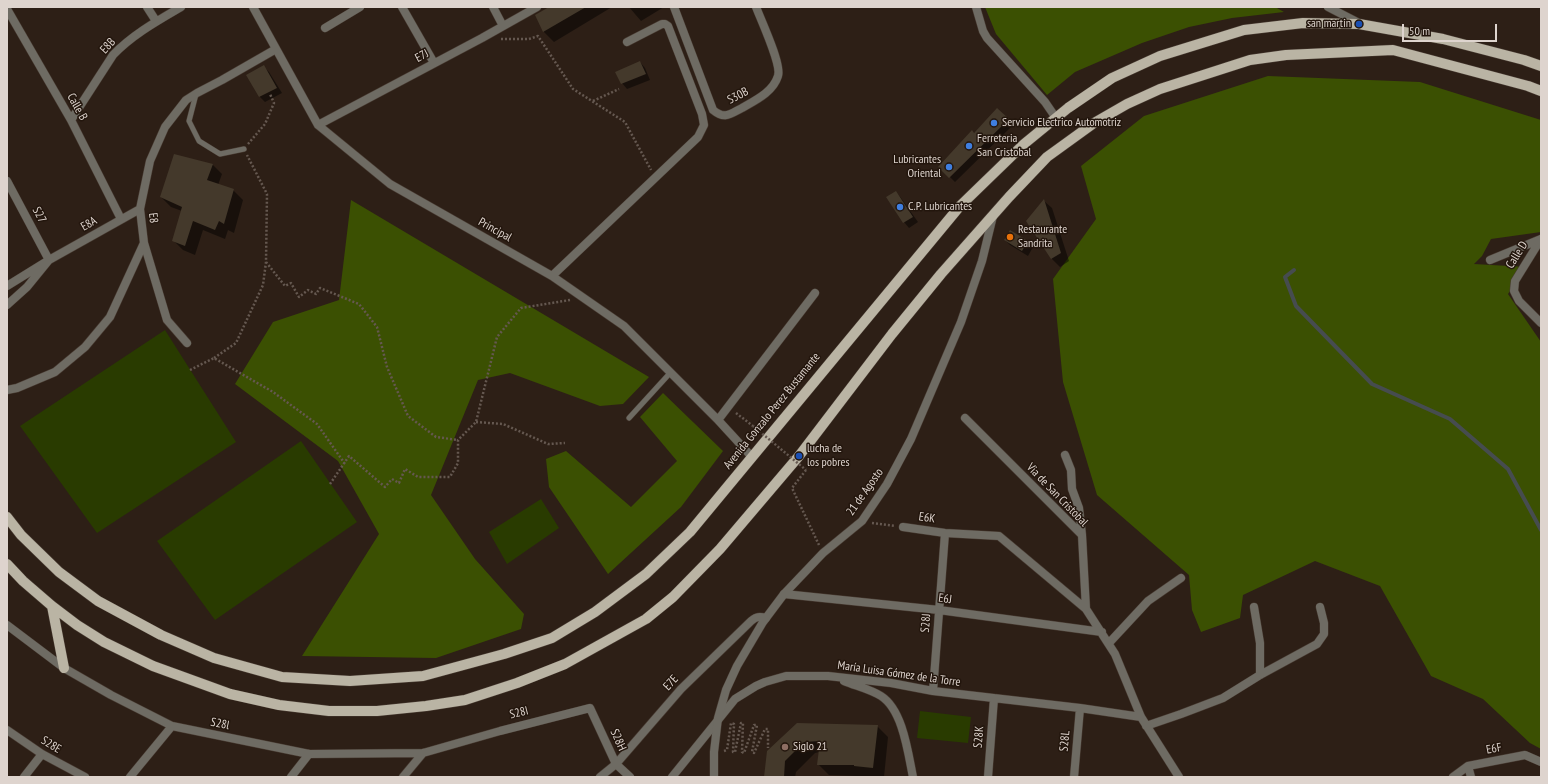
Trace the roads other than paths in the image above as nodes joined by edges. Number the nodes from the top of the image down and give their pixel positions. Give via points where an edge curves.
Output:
1 (147, 7) edge
2 (181, 7) edge
3 (253, 7) edge
4 (360, 7) edge
5 (402, 7) edge
6 (493, 7) edge
7 (537, 7) edge
8 (674, 7) edge
9 (756, 7) edge
10 (976, 7) edge
11 (1328, 7) edge
12 (7, 9) edge
13 (156, 21) junction
14 (11, 24) edge
15 (1359, 24) junction
16 (503, 26) junction
17 (325, 28) dead end
18 (627, 42) dead end
19 (276, 49) junction
20 (434, 63) junction
21 (1541, 66) edge
22 (1541, 91) edge
23 (196, 93) junction
24 (1056, 118) junction
25 (71, 120) junction
26 (318, 125) junction
27 (244, 149) road end
28 (7, 181) edge
29 (140, 209) junction
30 (993, 216) junction
31 (122, 219) junction
32 (1541, 239) edge
33 (144, 244) junction
34 (49, 260) junction
35 (1490, 260) dead end
36 (552, 276) junction
37 (7, 286) edge
38 (815, 293) dead end
39 (7, 305) edge
40 (1541, 323) edge
41 (187, 343) dead end
42 (671, 372) junction
43 (7, 390) edge
44 (629, 418) dead end
45 (965, 418) dead end
46 (718, 420) junction
47 (1065, 455) dead end
48 (752, 457) junction
49 (7, 518) edge
50 (903, 527) road end
51 (945, 533) junction
52 (1082, 535) junction
53 (7, 564) edge
54 (1181, 578) dead end
55 (784, 594) junction
56 (52, 606) junction
57 (1254, 607) dead end
58 (1320, 607) dead end
59 (1086, 609) junction
60 (938, 610) junction
61 (766, 618) junction
62 (7, 625) edge
63 (1102, 632) junction
64 (1109, 643) junction
65 (64, 668) junction
66 (1260, 675) junction
67 (828, 676) junction
68 (933, 691) junction
69 (994, 698) junction
70 (590, 708) joint
71 (1080, 708) junction
72 (1141, 717) junction
73 (718, 718) junction
74 (172, 726) junction
75 (1146, 726) junction
76 (7, 730) edge
77 (455, 744) joint
78 (423, 753) junction
79 (42, 754) junction
80 (309, 754) junction
81 (1541, 762) edge
82 (616, 764) junction
83 (1468, 766) junction
84 (24, 777) edge
85 (85, 777) edge
86 (130, 777) edge
87 (291, 777) edge
88 (403, 777) edge
89 (600, 777) edge
90 (630, 777) edge
91 (672, 777) edge
92 (714, 777) edge
93 (913, 777) edge
94 (988, 777) edge
95 (1074, 777) edge
96 (1179, 777) edge
97 (1453, 777) edge
98 (1471, 777) edge

1 - 13 street
2 - 13 street, E8B
3 - 19 street, Principal
4 - 17 street
5 - 20 street
6 - 16 street
7 - 16 street, E7J
8 - 9 street, S30B via 713,110 719,115 727,116 772,88 779,75 777,61
10 - 24 street via 983,31 988,38
11 - 15 street
12 - 14 street, Calle B
13 - 25 street, E8B via 113,55
14 - 25 street, Calle B
15 - 21 main road, Avenida Gonzalo Perez Bustamante via 1443,39
15 - 24 main road, Avenida Gonzalo Perez Bustamante via 1303,23 1244,30 1167,54 1112,78
16 - 20 street, E7J
18 - 36 street via 665,24 668,26 704,125 698,137
19 - 23 street, E8
19 - 26 street, Principal
20 - 26 street, E7J
22 - 30 main road via 1393,50 1315,53 1250,60 1160,89 1126,104 1094,123 1047,157
23 - 27 lane via 189,121 199,140 220,154
23 - 29 street, E8 via 186,100 165,127 150,161
24 - 48 main road, Avenida Gonzalo Perez Bustamante via 1024,144 960,206
25 - 31 street, Calle B
26 - 36 street, Principal via 390,184
28 - 34 street, S27
29 - 31 street, E8A
29 - 33 street, E8
30 - 55 street, 21 de Agosto via 970,297 938,379 887,484 862,521 823,553
30 - 56 main road via 892,334 799,456 720,549 673,597 646,619 565,664 539,675 465,700 426,706 376,711 329,711 279,705 230,694 153,666 104,642
31 - 34 street, E8A
32 - 35 street
32 - 40 street, Calle D via 1515,280 1514,291 1519,301
33 - 41 street, E8 via 167,320
33 - 43 street via 110,317 86,347 55,372
34 - 37 street, E8A
34 - 39 street, E8A
36 - 42 street, Principal via 624,326
38 - 46 street
42 - 44 lane
42 - 46 street, Principal
45 - 52 street, Via de San Cristobal
46 - 48 street, Principal
47 - 52 street via 1071,470 1072,489 1079,508
48 - 49 main road, Avenida Gonzalo Perez Bustamante via 690,532 646,574 595,612 552,638 423,676 350,681 282,677 214,658 161,635 98,602 59,572
50 - 51 street, E6K
51 - 59 street, E6K via 999,536
51 - 60 street, S28J
52 - 59 street, Via de San Cristobal
53 - 56 main road
54 - 64 street via 1148,601
55 - 60 street, E6J
55 - 61 street, 21 de Agosto
56 - 65 main road
57 - 66 street via 1260,643
58 - 66 street via 1324,634 1317,644
59 - 63 street
60 - 63 street, E6J
60 - 68 street, S28J
61 - 73 street, 21 de Agosto via 737,666 726,690
61 - 82 street, E7E via 754,618 681,689
62 - 65 street, S28l
63 - 64 street
64 - 72 street
65 - 74 street, S28l
66 - 75 street via 1223,698
67 - 68 street, María Luisa Gómez de la Torre
67 - 73 street, María Luisa Gómez de la Torre via 786,676 765,682 735,699
67 - 93 street via 870,690 882,696 890,705 897,715
68 - 69 street, María Luisa Gómez de la Torre
69 - 71 street, María Luisa Gómez de la Torre
69 - 94 street, S28K
70 - 77 street, S28I
70 - 82 street, S28H
71 - 72 street, María Luisa Gómez de la Torre
71 - 95 street, S28L
72 - 75 street
73 - 91 street, María Luisa Gómez de la Torre
73 - 92 street, 21 de Agosto
74 - 80 street, S28l
74 - 86 street
75 - 96 street
76 - 79 street, S28E
77 - 78 street, S28l
78 - 80 street, S28l
78 - 88 street
79 - 84 street
79 - 85 street, S28E
80 - 87 street
81 - 83 street, E6F via 1525,755
82 - 89 street, E7E
82 - 90 street, S28H
83 - 97 street, E6F
83 - 98 street

